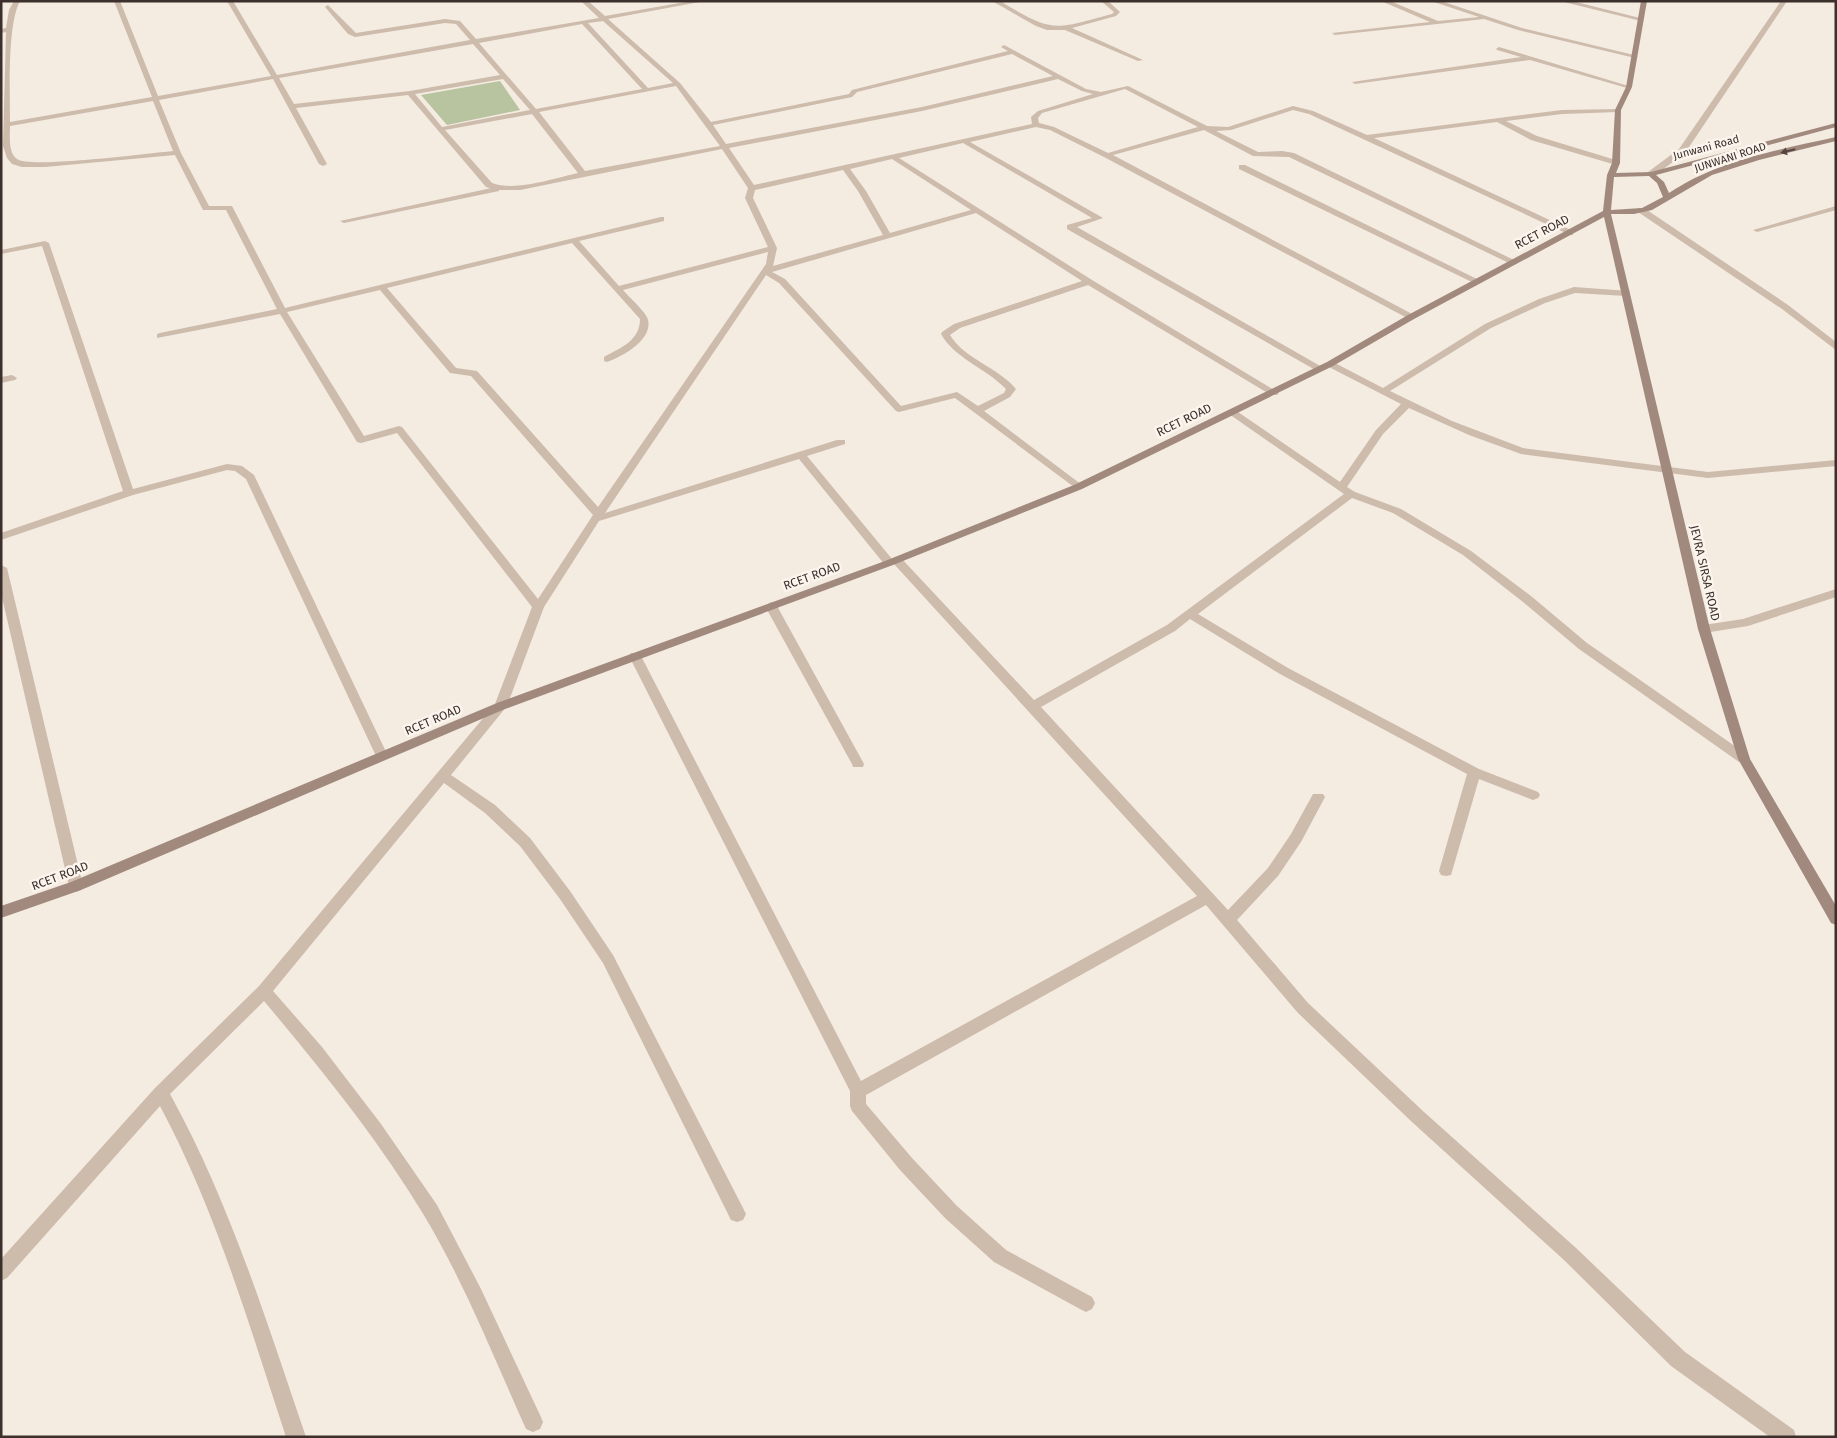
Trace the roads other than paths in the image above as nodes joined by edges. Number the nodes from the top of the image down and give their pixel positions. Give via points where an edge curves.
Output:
1 (17, 1) edge
2 (117, 1) edge
3 (230, 1) edge
4 (584, 1) edge
5 (702, 1) edge
6 (995, 1) edge
7 (1104, 1) edge
8 (1384, 1) edge
9 (1434, 1) edge
10 (1564, 1) edge
11 (1644, 1) edge
12 (1773, 1) edge
13 (1784, 2) edge
14 (328, 7) dead end
15 (606, 19) junction
16 (1486, 19) junction
17 (1641, 19) junction
18 (584, 23) junction
19 (1437, 24) junction
20 (1066, 28) junction
21 (5, 30) edge
22 (1335, 33) dead end
23 (477, 42) junction
24 (1004, 47) dead end
25 (1500, 49) dead end
26 (1013, 52) junction
27 (1635, 56) junction
28 (1530, 58) junction
29 (1140, 60) dead end
30 (506, 76) junction
31 (1058, 77) junction
32 (276, 78) junction
33 (1355, 82) dead end
34 (678, 84) junction
35 (1629, 87) junction
36 (647, 90) junction
37 (410, 93) junction
38 (1101, 94) junction
39 (155, 98) junction
40 (292, 106) junction
41 (1618, 110) junction
42 (534, 111) junction
43 (1500, 121) junction
44 (709, 124) junction
45 (6, 125) junction
46 (1036, 125) junction
47 (1836, 125) edge
48 (1203, 128) junction
49 (440, 129) junction
50 (1366, 137) junction
51 (1836, 139) edge
52 (964, 141) junction
53 (723, 146) junction
54 (177, 153) junction
55 (1107, 155) junction
56 (893, 157) junction
57 (1616, 163) junction
58 (323, 164) dead end
59 (845, 167) junction
60 (1242, 167) dead end
61 (583, 174) junction
62 (1651, 174) junction
63 (1611, 175) junction
64 (752, 188) junction
65 (496, 189) junction
66 (1666, 196) junction
67 (1836, 208) edge
68 (976, 210) junction
69 (1641, 210) junction
70 (1607, 212) junction
71 (661, 219) dead end
72 (344, 221) dead end
73 (1757, 230) dead end
74 (1570, 233) junction
75 (888, 236) junction
76 (574, 241) junction
77 (773, 248) junction
78 (1, 252) edge
79 (1513, 263) junction
80 (765, 271) junction
81 (1089, 282) junction
82 (1479, 282) junction
83 (384, 288) junction
84 (618, 289) junction
85 (1626, 293) junction
86 (282, 311) junction
87 (1411, 317) junction
88 (160, 336) dead end
89 (1836, 347) edge
90 (606, 359) dead end
91 (1330, 364) junction
92 (1318, 369) junction
93 (12, 378) dead end
94 (1, 380) edge
95 (1384, 391) junction
96 (1274, 393) junction
97 (1408, 403) junction
98 (976, 410) junction
99 (1232, 412) junction
100 (841, 442) dead end
101 (802, 455) junction
102 (1836, 463) edge
103 (1667, 470) junction
104 (1078, 487) junction
105 (1346, 491) junction
106 (129, 492) junction
107 (597, 517) junction
108 (1, 537) edge
109 (893, 561) junction
110 (1, 568) edge
111 (1836, 593) edge
112 (771, 606) junction
113 (538, 607) junction
114 (1190, 614) junction
115 (1704, 630) junction
116 (635, 656) junction
117 (501, 706) junction
118 (1033, 706) junction
119 (382, 756) junction
120 (1744, 759) junction
121 (858, 764) dead end
122 (1474, 772) junction
123 (442, 775) junction
124 (1534, 795) dead end
125 (1318, 798) dead end
126 (1446, 871) dead end
127 (76, 886) junction
128 (1206, 898) junction
129 (1, 912) edge
130 (1836, 919) edge
131 (1228, 920) junction
132 (264, 991) junction
133 (858, 1091) junction
134 (161, 1093) junction
135 (737, 1214) dead end
136 (1, 1272) edge
137 (1086, 1302) dead end
138 (533, 1422) dead end
139 (296, 1437) edge
140 (1787, 1437) edge

1 - 21 street
2 - 39 street
3 - 32 street
4 - 15 street
5 - 15 street
6 - 20 street via 1039,27 1051,30
7 - 20 street via 1117,12 1114,15
8 - 19 street
9 - 16 street
10 - 17 street
11 - 17 main road
12 - 13 street
13 - 62 street via 1682,151
14 - 23 street via 355,35 453,21 458,22
15 - 18 street
15 - 34 street
16 - 19 street
16 - 27 street
17 - 27 main road
18 - 23 street
18 - 36 street
19 - 22 street
20 - 29 street
21 - 45 street
23 - 30 street
23 - 32 street
24 - 26 street
25 - 28 street
26 - 31 street
26 - 44 street via 854,91 852,95
27 - 35 main road
28 - 33 street
28 - 35 street
30 - 37 street
30 - 42 street
31 - 38 street via 1084,90
31 - 53 street via 922,110
32 - 39 street
32 - 40 street
34 - 36 street
34 - 44 street
35 - 41 main road
36 - 42 street
37 - 40 street
37 - 49 street
38 - 46 street via 1040,112 1034,117
38 - 48 street via 1126,87
39 - 45 street
39 - 54 street
40 - 58 street
41 - 43 street via 1562,112
41 - 57 main road
42 - 49 street
42 - 61 street
43 - 50 street
43 - 57 street via 1534,138
44 - 53 street
45 - 54 street via 11,158 22,165
46 - 52 street
46 - 55 street via 1052,128
47 - 62 main road, Junwani Road
48 - 50 street via 1230,128 1299,108
48 - 55 street
48 - 79 street via 1256,154 1281,152 1290,155
49 - 65 street
50 - 74 street
51 -> 66 main road, JUNWANI ROAD via 1708,173
52 - 56 street
52 - 92 street via 1099,218 1070,227
53 - 61 street
53 - 64 street
54 - 86 street via 206,208 229,208
55 - 87 street
56 - 59 street
56 - 68 street
57 - 63 main road, JEVRA SIRSA ROAD
59 - 64 street
59 - 75 street
60 - 82 street
61 - 65 street
62 - 63 main road, Junwani Road
62 - 66 main road via 1660,182
63 - 70 main road, JEVRA SIRSA ROAD
64 - 77 street via 749,198
65 - 72 street
66 - 69 main road, JUNWANI ROAD
67 - 73 street
68 - 75 street
68 - 81 street
69 - 70 main road, JUNWANI ROAD
69 - 89 street via 1785,307
70 - 74 main road, RCET ROAD
70 - 85 main road, JEVRA SIRSA ROAD
71 - 76 street
74 - 79 main road, RCET ROAD
75 - 80 street
76 - 83 street
76 - 84 street
77 - 80 street
77 - 84 street
78 - 106 street via 45,243
79 - 82 main road, RCET ROAD
80 - 98 street via 782,281 899,409 957,395
80 - 107 street
81 - 96 street
81 - 98 street via 957,326 945,334 952,344 1011,389 1007,395
82 - 87 main road, RCET ROAD
83 - 86 street
83 - 107 street via 453,371 474,373
84 - 90 street via 644,319 645,327 632,344
85 - 95 street via 1574,290 1542,301 1488,326
85 - 103 main road, JEVRA SIRSA ROAD
86 - 88 street
86 - 113 street via 361,440 398,429
87 - 91 main road, RCET ROAD
91 - 92 main road, RCET ROAD
91 - 95 street
92 - 96 main road, RCET ROAD
93 - 94 street
95 - 97 street
96 - 99 main road, RCET ROAD
97 - 103 street via 1520,451
97 - 105 street via 1379,432
98 - 104 street
99 - 104 main road, RCET ROAD
99 - 105 street
100 - 101 street
101 - 107 street
101 - 109 street
102 - 103 street via 1708,475
103 - 115 main road, JEVRA SIRSA ROAD
104 - 109 main road, RCET ROAD
105 - 114 street
105 - 120 street via 1397,511 1467,554 1583,646
106 - 108 street
106 - 119 street via 227,466 238,468 250,478
107 - 113 street
109 - 112 main road, RCET ROAD
109 - 118 street
110 - 127 street
111 - 115 street via 1744,623
112 - 116 main road, RCET ROAD
112 - 121 street
113 - 117 street
114 - 118 street
114 - 122 street via 1284,671
115 - 120 main road, JEVRA SIRSA ROAD
116 - 117 main road, RCET ROAD
116 - 133 street
117 - 119 main road, RCET ROAD
117 - 123 street
118 - 128 street
119 - 127 main road, RCET ROAD
120 - 130 main road, JEVRA SIRSA ROAD
122 - 124 street
122 - 126 street
123 - 132 street
123 - 135 street via 490,809 525,842 565,895 608,959
125 - 131 street via 1273,872
127 - 129 main road, RCET ROAD
128 - 131 street
128 - 133 street
131 - 140 street via 1303,1008 1570,1254 1678,1359
132 - 134 street
132 - 138 street via 316,1052 431,1210 475,1295
133 - 137 street via 858,1106 951,1212 1000,1256
134 - 136 street
134 - 139 street via 205,1178

